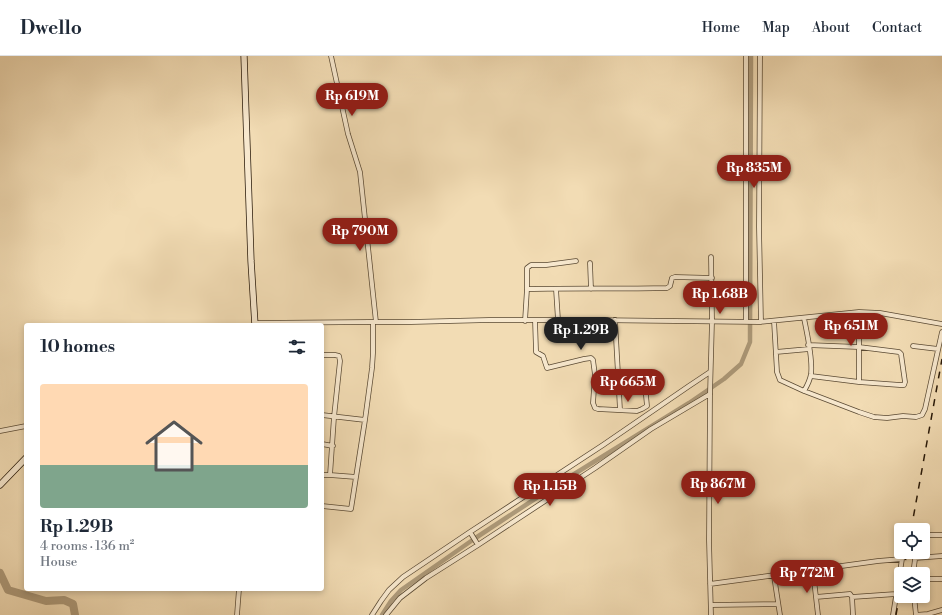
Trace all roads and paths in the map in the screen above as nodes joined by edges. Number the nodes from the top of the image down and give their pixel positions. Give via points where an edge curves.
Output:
1 (244, 56) edge
2 (331, 56) edge
3 (746, 56) edge
4 (760, 56) edge
5 (711, 257) dead end
6 (576, 261) dead end
7 (590, 263) dead end
8 (712, 278) junction
9 (556, 288) junction
10 (527, 289) junction
11 (591, 289) junction
12 (859, 312) junction
13 (804, 318) junction
14 (525, 320) junction
15 (535, 320) junction
16 (558, 320) junction
17 (615, 320) junction
18 (712, 321) junction
19 (774, 321) junction
20 (374, 322) junction
21 (747, 322) junction
22 (760, 322) junction
23 (255, 323) edge
24 (324, 323) edge
25 (942, 324) edge
26 (942, 332) edge
27 (913, 346) dead end
28 (809, 347) junction
29 (859, 347) junction
30 (938, 349) junction
31 (776, 352) junction
32 (324, 355) edge
33 (710, 372) junction
34 (811, 376) junction
35 (859, 382) junction
36 (645, 385) dead end
37 (804, 391) junction
38 (710, 392) junction
39 (647, 406) junction
40 (620, 410) junction
41 (653, 411) junction
42 (324, 415) edge
43 (334, 416) junction
44 (365, 420) junction
45 (24, 426) edge
46 (0, 431) edge
47 (324, 444) edge
48 (333, 446) junction
49 (24, 460) edge
50 (324, 475) edge
51 (330, 475) junction
52 (356, 478) junction
53 (0, 486) edge
54 (324, 506) edge
55 (470, 533) junction
56 (930, 535) edge
57 (942, 535) edge
58 (477, 544) junction
59 (942, 556) edge
60 (930, 557) edge
61 (901, 567) edge
62 (813, 570) junction
63 (774, 576) junction
64 (930, 579) edge
65 (942, 579) edge
66 (710, 584) junction
67 (239, 591) edge
68 (894, 594) edge
69 (816, 597) junction
70 (852, 597) junction
71 (895, 603) edge
72 (915, 603) edge
73 (778, 604) junction
74 (711, 605) junction
75 (942, 610) edge
76 (237, 615) edge
77 (372, 615) edge
78 (386, 615) edge
79 (711, 615) edge
80 (780, 615) edge
81 (818, 615) edge
82 (853, 615) edge
83 (893, 615) edge

1 - 23 main road
2 - 20 street via 348,134 360,172
3 - 21 street
4 - 22 street
5 - 8 street
6 - 10 street via 529,266
7 - 11 street
8 - 11 street via 675,277 667,288
8 - 18 street
9 - 10 street
9 - 11 street
9 - 16 street
10 - 14 street
12 - 13 street
12 - 25 street
12 - 29 street
13 - 19 street
13 - 28 street
14 - 15 street
14 - 20 street
15 - 16 street
15 - 40 street via 536,352 543,356 546,367 593,359 594,406 601,410
16 - 17 street
17 - 18 street
17 - 40 street
18 - 21 street
18 - 33 street
19 - 22 street
19 - 31 street
20 - 24 street
20 - 44 street
21 - 22 street
26 - 30 street
27 - 30 street
28 - 29 street
28 - 31 street
28 - 34 street
29 - 35 street
29 - 35 street via 899,352 905,382 903,386
30 - 37 street via 924,409 918,417 874,417
31 - 37 street via 780,380
32 - 43 street via 337,355 340,359
33 - 38 street
33 - 41 street
34 - 35 street
34 - 37 street
36 - 39 street
38 - 58 street
38 - 66 street
39 - 40 street via 637,411
39 - 41 street
41 - 55 street
42 - 43 street
43 - 44 street
43 - 48 street
44 - 52 street
45 - 46 street
47 - 48 street
48 - 51 street
49 - 53 main road
50 - 51 street
51 - 52 street
52 - 54 street via 351,509
55 - 58 street
55 - 77 street via 398,582 385,595
56 - 57 street
58 - 78 street via 412,588
59 - 60 street
61 - 62 street via 902,559
62 - 63 street
62 - 69 street
63 - 66 street
63 - 73 street
64 - 65 street
66 - 74 street
67 - 76 street
68 - 70 street
69 - 70 street via 850,594
69 - 81 street
70 - 82 street
71 - 83 street
72 - 75 street via 916,615
73 - 74 street
73 - 80 street
74 - 79 street

